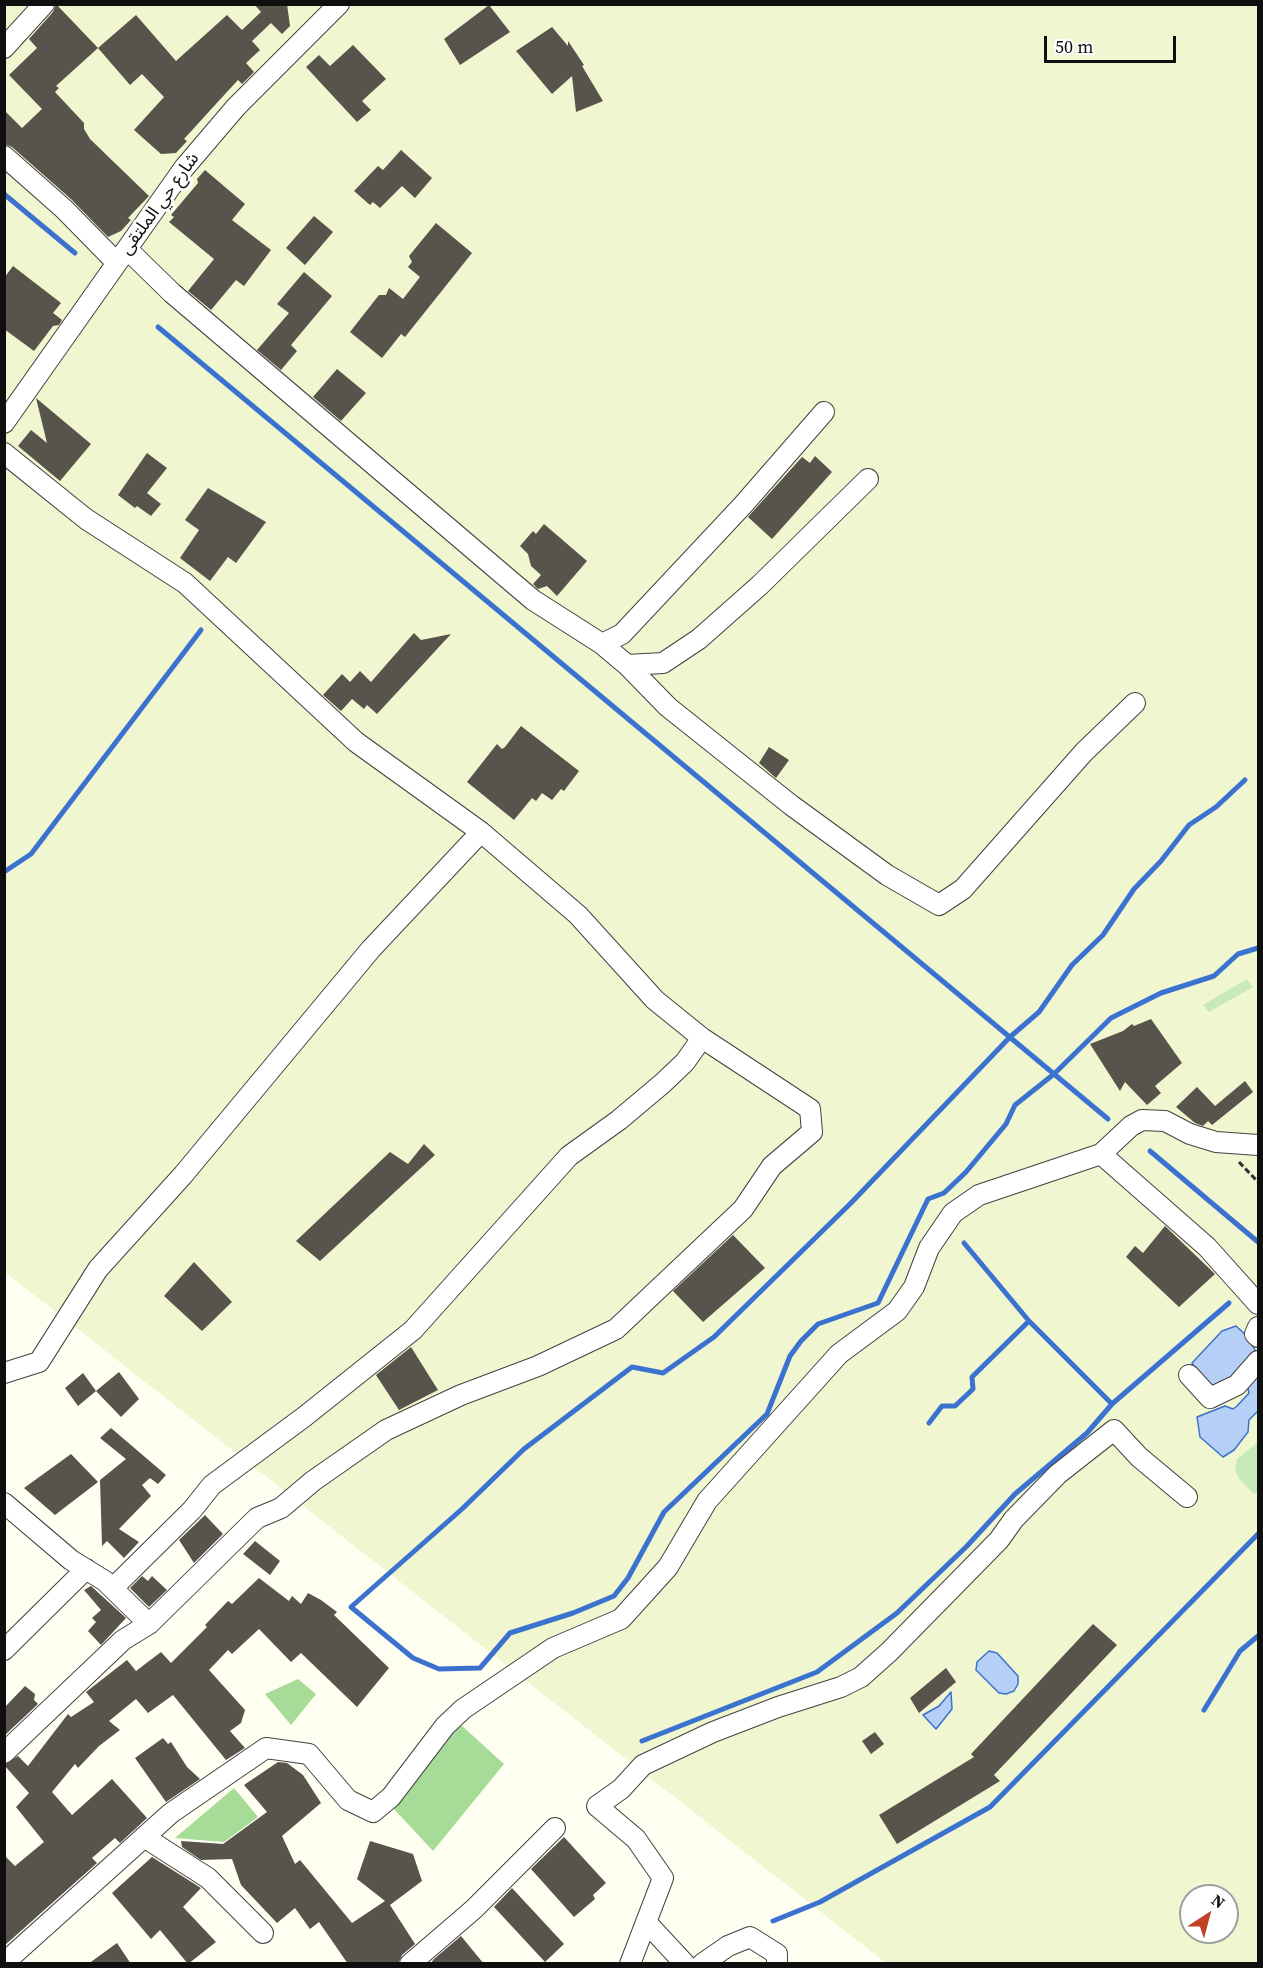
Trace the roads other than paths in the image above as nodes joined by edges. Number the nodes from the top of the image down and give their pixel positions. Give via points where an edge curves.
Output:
1 (44, 4) edge
2 (339, 4) edge
3 (4, 48) edge
4 (4, 156) edge
5 (122, 256) junction
6 (824, 412) dead end
7 (4, 423) edge
8 (4, 453) edge
9 (868, 479) dead end
10 (602, 644) junction
11 (627, 665) junction
12 (1135, 703) dead end
13 (481, 832) junction
14 (702, 1038) junction
15 (1258, 1145) edge
16 (1101, 1154) junction
17 (1258, 1304) edge
18 (1258, 1327) edge
19 (1258, 1337) edge
20 (1258, 1360) edge
21 (4, 1373) edge
22 (1189, 1375) dead end
23 (1187, 1497) dead end
24 (6, 1510) edge
25 (86, 1569) junction
26 (113, 1588) junction
27 (149, 1624) junction
28 (4, 1650) edge
29 (4, 1753) edge
30 (555, 1827) dead end
31 (144, 1837) junction
32 (646, 1922) junction
33 (263, 1933) dead end
34 (4, 1963) edge
35 (410, 1964) edge
36 (630, 1964) edge
37 (685, 1964) edge
38 (702, 1964) edge
39 (777, 1964) edge

1 - 3 street
2 - 5 street, شارع حي الملتقى via 236,107 184,168
4 - 5 street
5 - 7 street, شارع حي الملتقى
5 - 10 street via 172,293 533,600
6 - 10 street via 622,634
8 - 13 street via 86,519 185,583 356,742
9 - 11 street via 699,639 663,663
10 - 11 street
11 - 12 street via 668,707 791,805 887,874 939,905 963,889 1084,752
13 - 14 street via 578,915 655,1000
13 - 21 street via 371,949 183,1175 98,1269 39,1362
14 - 26 street via 663,1083 569,1156 413,1330 212,1485
14 - 27 street via 810,1109 812,1132 772,1166 742,1209 616,1329 386,1430 281,1508 257,1518
15 - 16 street via 1203,1138 1165,1121 1150,1119 1131,1126
16 - 17 street via 1207,1247
16 - 31 street via 979,1195 953,1213 929,1248 914,1287 897,1311 839,1354 707,1501 668,1567 621,1619 553,1648 463,1709 445,1726 391,1797 373,1812 348,1800 309,1754 266,1748 171,1813
18 - 19 street
20 - 22 street via 1237,1385 1210,1398
23 - 32 street via 1114,1430 1058,1474 999,1540 861,1677 724,1728 643,1765 621,1789 597,1806 636,1839 663,1878
24 - 25 street
25 - 26 street
25 - 28 street
26 - 27 street
27 - 29 street via 123,1640
30 - 35 street via 474,1908
31 - 33 street via 208,1878
31 - 34 street
32 - 36 street
32 - 37 street
38 - 39 street via 750,1937 777,1954

